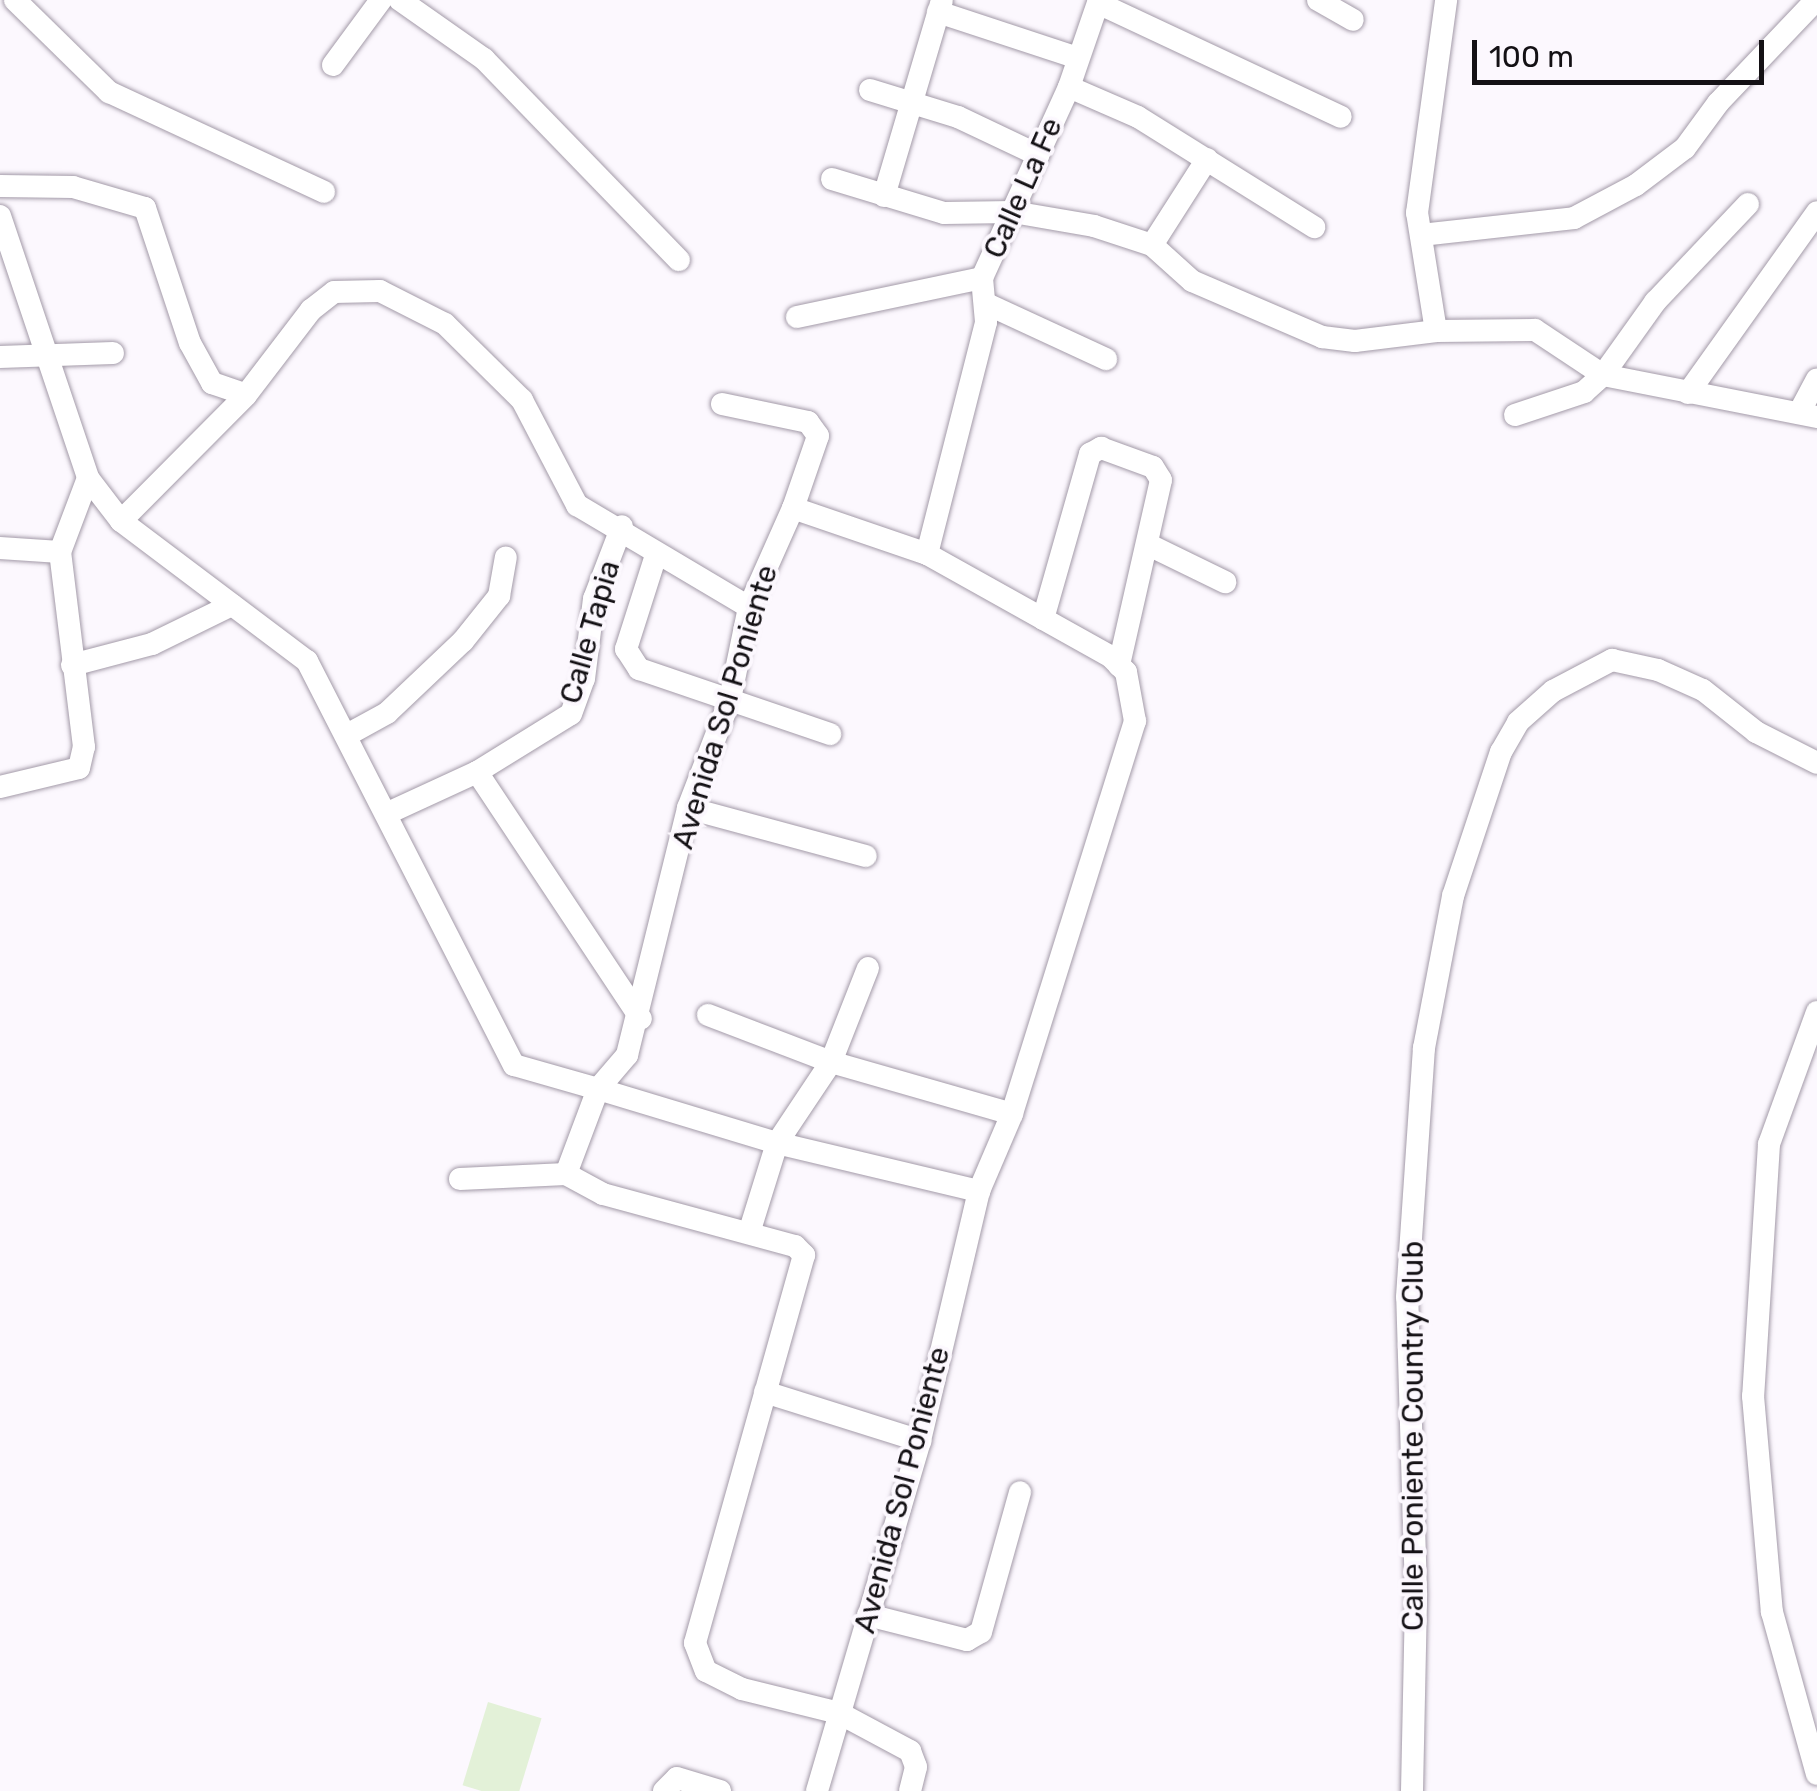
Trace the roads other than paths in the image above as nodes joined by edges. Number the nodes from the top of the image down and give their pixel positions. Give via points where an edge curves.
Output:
1 (15, 0) edge
2 (381, 0) edge
3 (400, 0) edge
4 (1318, 0) edge
5 (1446, 0) edge
6 (1816, 0) edge
7 (1098, 2) edge
8 (940, 6) edge
9 (1353, 20) dead end
10 (1078, 58) junction
11 (333, 65) dead end
12 (1068, 87) junction
13 (870, 90) dead end
14 (912, 102) junction
15 (1341, 118) dead end
16 (1038, 154) junction
17 (1207, 159) junction
18 (832, 179) dead end
19 (0, 186) edge
20 (324, 192) dead end
21 (884, 196) junction
22 (1748, 204) dead end
23 (1013, 212) junction
24 (1817, 212) edge
25 (0, 216) edge
26 (1314, 227) dead end
27 (1421, 235) junction
28 (1152, 245) junction
29 (679, 260) dead end
30 (982, 278) junction
31 (989, 304) junction
32 (796, 317) dead end
33 (1436, 331) junction
34 (113, 353) dead end
35 (0, 357) edge
36 (48, 358) junction
37 (1106, 359) dead end
38 (1603, 375) junction
39 (1817, 379) edge
40 (1688, 394) junction
41 (246, 395) junction
42 (722, 404) dead end
43 (1515, 414) dead end
44 (1808, 416) edge
45 (88, 478) junction
46 (793, 508) junction
47 (121, 520) junction
48 (622, 526) junction
49 (1148, 545) junction
50 (0, 548) edge
51 (60, 552) junction
52 (927, 554) junction
53 (656, 555) junction
54 (506, 558) dead end
55 (1225, 582) dead end
56 (232, 605) junction
57 (749, 607) junction
58 (1042, 619) junction
59 (72, 665) junction
60 (1119, 665) junction
61 (730, 699) junction
62 (830, 734) dead end
63 (347, 735) junction
64 (1817, 763) edge
65 (477, 772) junction
66 (0, 787) edge
67 (688, 808) junction
68 (388, 813) junction
69 (866, 856) dead end
70 (868, 968) dead end
71 (1817, 1012) edge
72 (708, 1015) dead end
73 (641, 1018) junction
74 (831, 1062) junction
75 (598, 1090) junction
76 (1012, 1114) junction
77 (777, 1143) junction
78 (566, 1174) junction
79 (460, 1180) dead end
80 (979, 1191) junction
81 (749, 1234) junction
82 (765, 1392) junction
83 (920, 1441) junction
84 (1020, 1492) dead end
85 (868, 1615) junction
86 (838, 1714) junction
87 (1817, 1774) edge
88 (664, 1791) edge
89 (720, 1791) edge
90 (816, 1791) edge
91 (910, 1791) edge
92 (1412, 1791) edge

1 - 20 street via 109,92
2 - 11 street
3 - 29 street via 484,60
4 - 9 street
5 - 27 street via 1417,213
6 - 27 street via 1718,103 1685,148 1636,185 1574,218
7 - 10 street, Calle La Fe
7 - 15 street
8 - 10 street
8 - 14 street
10 - 12 street, Calle La Fe
12 - 16 street, Calle La Fe
12 - 17 street
13 - 14 street
14 - 16 street
14 - 21 street
16 - 23 street, Calle La Fe
17 - 26 street
17 - 28 street
18 - 21 street
19 - 41 street via 74,188 145,208 190,343 212,382
21 - 23 street via 944,213
22 - 38 street via 1656,302
23 - 28 street via 1094,226
23 - 30 street, Calle La Fe
24 - 40 street
25 - 36 street
27 - 33 street
28 - 33 street via 1192,280 1322,337 1393,340
30 - 31 street, Calle La Fe
30 - 32 street
31 - 37 street
31 - 52 street, Calle La Fe
33 - 38 street via 1535,330
34 - 36 street
35 - 36 street
36 - 45 street
38 - 40 street
38 - 43 street via 1584,392
39 - 44 street
40 - 44 street
41 - 47 street
41 - 48 street via 312,310 334,292 380,291 445,324 471,349 522,400 578,506
42 - 46 street, Avenida Sol Poniente via 808,422 818,436
45 - 47 street
45 - 51 street
46 - 52 street
46 - 57 street, Avenida Sol Poniente
47 - 56 street
48 - 53 street
48 - 65 street, Calle Tapia via 594,599 584,680 571,714
49 - 55 street
49 - 58 street via 1160,472 1095,449
49 - 60 street
50 - 51 street
51 - 59 street
52 - 58 street
53 - 57 street
53 - 61 street via 626,649 639,669
54 - 63 street via 499,596 463,641 387,713
56 - 59 street via 152,644
56 - 63 street via 307,661
57 - 61 street, Avenida Sol Poniente
58 - 60 street
59 - 66 street via 84,746 79,768
60 - 76 street, Avenida Sol Poniente via 1133,694 1135,720
61 - 62 street
61 - 67 street, Avenida Sol Poniente
63 - 68 street
64 - 92 street, Calle Poniente Country Club via 1756,732 1703,690 1612,660 1553,691 1518,722 1501,752 1452,896 1424,1048 1407,1297 1416,1593
65 - 68 street, Calle Tapia
65 - 73 street
67 - 69 street
67 - 73 street, Avenida Sol Poniente
68 - 75 street via 514,1065
70 - 74 street
71 - 87 street via 1769,1144 1752,1396 1772,1612
72 - 74 street
73 - 75 street, Avenida Sol Poniente via 628,1055
74 - 76 street
74 - 77 street
75 - 77 street
75 - 78 street, Avenida Sol Poniente
76 - 80 street, Avenida Sol Poniente
77 - 80 street
77 - 81 street
78 - 79 street
78 - 81 street via 603,1194
80 - 83 street, Avenida Sol Poniente
81 - 82 street via 795,1246 804,1255
82 - 83 street
82 - 86 street via 696,1644 706,1671 742,1689
83 - 85 street, Avenida Sol Poniente
84 - 85 street via 981,1632 966,1640
85 - 86 street, Avenida Sol Poniente
86 - 90 street, Avenida Sol Poniente
86 - 91 street via 910,1751 916,1767
88 - 89 street via 677,1778

